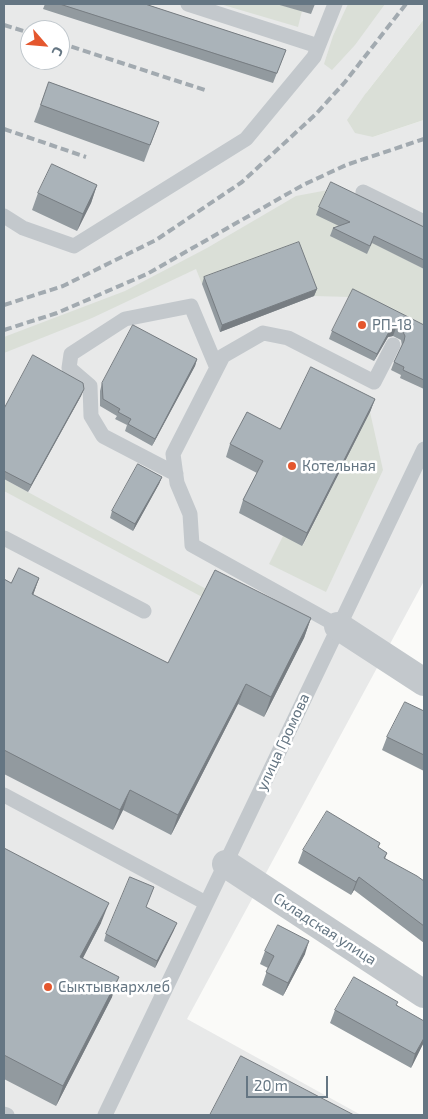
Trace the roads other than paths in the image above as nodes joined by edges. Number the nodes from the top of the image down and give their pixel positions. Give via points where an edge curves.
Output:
1 (188, 4) edge
2 (335, 4) edge
3 (318, 46) junction
4 (363, 192) dead end
5 (4, 216) edge
6 (424, 222) edge
7 (393, 345) dead end
8 (217, 368) junction
9 (424, 449) edge
10 (176, 474) junction
11 (4, 538) edge
12 (144, 611) dead end
13 (338, 626) junction
14 (424, 682) edge
15 (4, 795) edge
16 (226, 864) junction
17 (206, 903) junction
18 (424, 994) edge
19 (105, 1115) edge

1 - 3 lane
2 - 3 lane
3 - 5 lane via 314,57 246,139 74,246 23,228
4 - 6 lane
7 - 8 lane via 374,382 288,338 263,333 223,356
8 - 10 lane via 173,454
8 - 10 lane via 191,306 125,319 72,354 69,368 90,386 91,416 103,436
9 - 13 lane, улица Громова
10 - 13 lane via 190,514 192,545
11 - 12 lane
13 - 14 street
13 - 16 lane, улица Громова
15 - 17 lane
16 - 17 lane, улица Громова
16 - 18 street, Складская улица
17 - 19 lane, улица Громова

